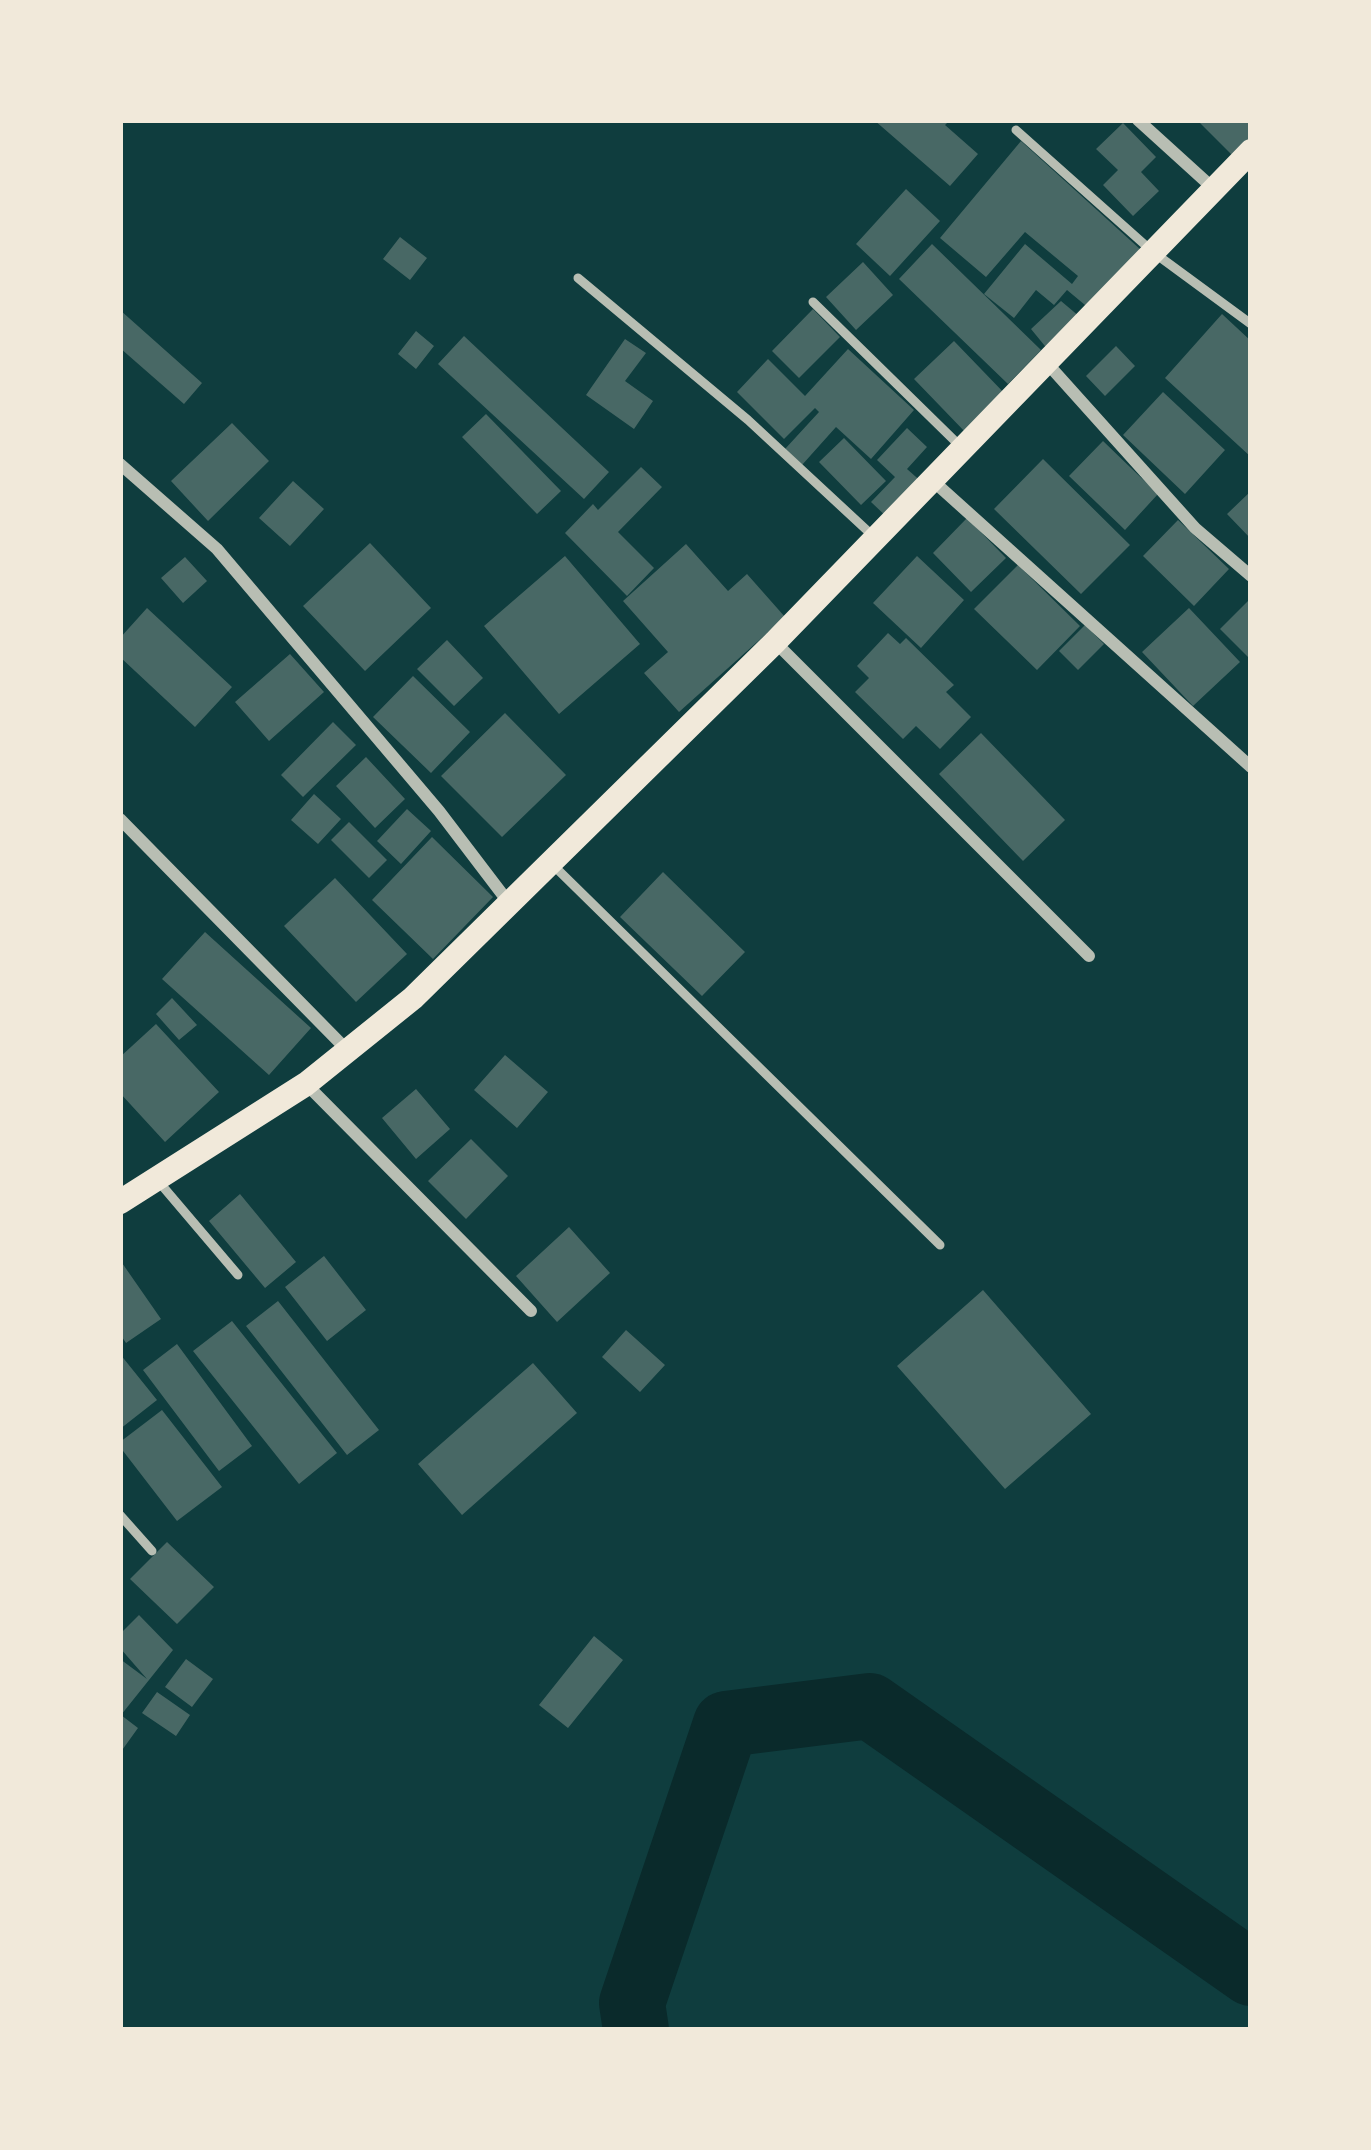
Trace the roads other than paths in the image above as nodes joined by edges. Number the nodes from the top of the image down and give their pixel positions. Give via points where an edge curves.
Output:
1 (1138, 120) edge
2 (1016, 130) dead end
3 (1251, 151) edge
4 (1214, 189) junction
5 (1153, 252) junction
6 (578, 278) dead end
7 (813, 302) dead end
8 (1251, 324) edge
9 (1046, 362) junction
10 (961, 448) junction
11 (120, 464) edge
12 (931, 479) junction
13 (874, 537) junction
14 (1251, 576) edge
15 (775, 642) junction
16 (1251, 767) edge
17 (120, 819) edge
18 (550, 862) junction
19 (509, 903) junction
20 (1089, 956) dead end
21 (348, 1051) junction
22 (306, 1084) junction
23 (155, 1178) junction
24 (120, 1202) edge
25 (940, 1245) dead end
26 (238, 1275) dead end
27 (531, 1310) dead end
28 (120, 1515) edge
29 (152, 1551) dead end

1 - 4 street
2 - 5 lane
3 - 4 main road
4 - 5 main road
5 - 8 lane
5 - 9 main road
6 - 13 lane
7 - 10 lane
9 - 10 main road
9 - 14 street via 1195,528
10 - 12 main road
11 - 19 street via 217,549
12 - 13 main road
12 - 16 street
13 - 15 main road
15 - 18 main road
15 - 20 street
17 - 21 street
18 - 19 main road
18 - 25 lane
19 - 21 main road
21 - 22 main road
22 - 23 main road
22 - 27 street
23 - 24 main road
23 - 26 lane
28 - 29 lane

